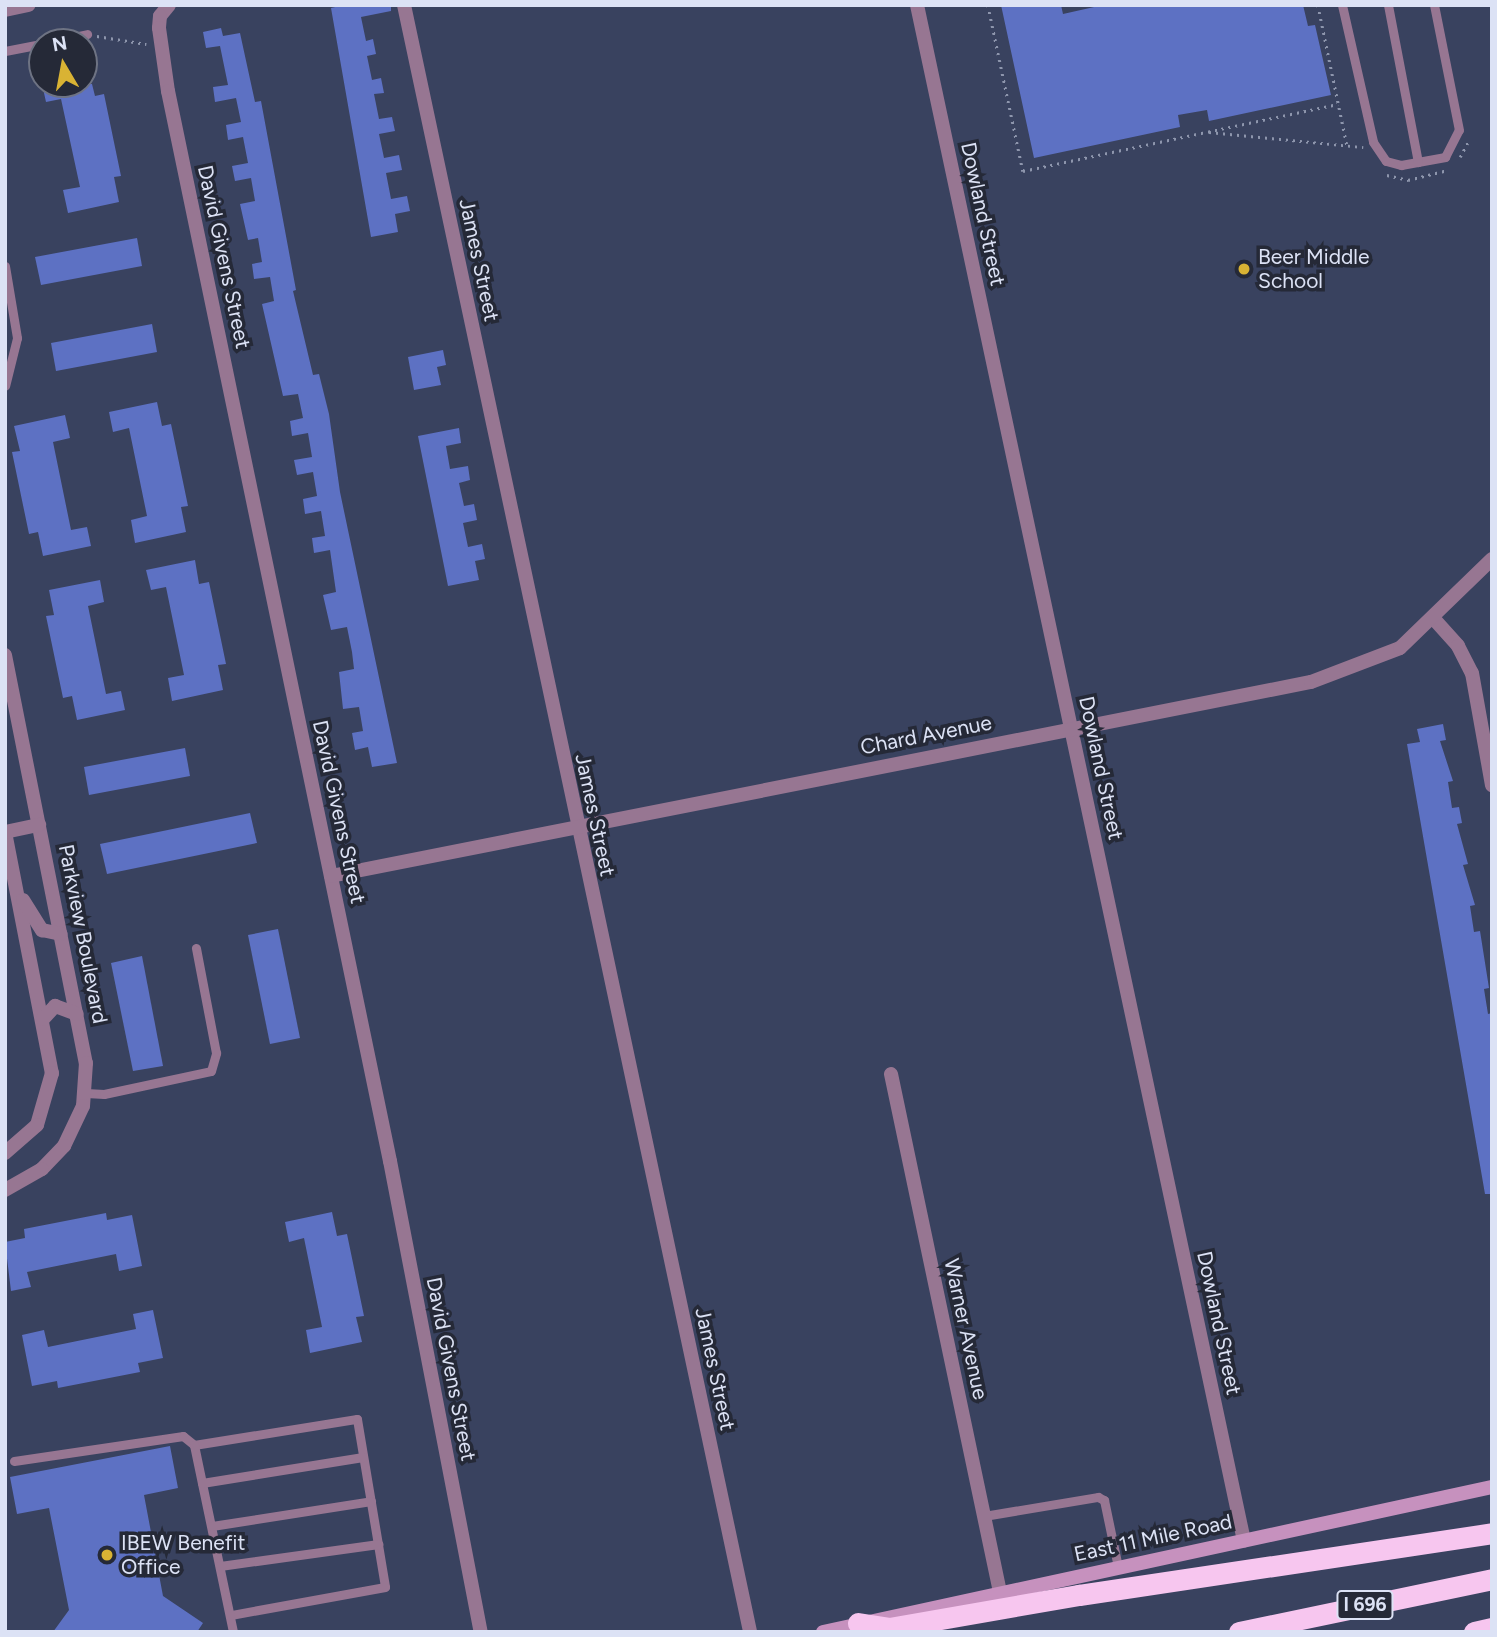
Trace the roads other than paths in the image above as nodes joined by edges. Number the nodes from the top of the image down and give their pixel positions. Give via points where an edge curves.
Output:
1 (28, 5) edge
2 (169, 5) edge
3 (404, 5) edge
4 (917, 5) edge
5 (1342, 5) edge
6 (1388, 5) edge
7 (1434, 5) edge
8 (5, 10) edge
9 (28, 47) edge
10 (5, 51) edge
11 (1418, 162) junction
12 (5, 266) edge
13 (5, 386) edge
14 (1492, 559) edge
15 (1434, 619) junction
16 (5, 655) edge
17 (1070, 728) junction
18 (1492, 785) edge
19 (39, 825) junction
20 (576, 827) junction
21 (5, 832) edge
22 (331, 876) junction
23 (17, 890) junction
24 (61, 934) junction
25 (196, 948) dead end
26 (77, 1014) junction
27 (43, 1019) junction
28 (891, 1074) dead end
29 (86, 1093) junction
30 (5, 1153) edge
31 (5, 1190) edge
32 (194, 1445) junction
33 (363, 1457) junction
34 (14, 1461) dead end
35 (202, 1483) junction
36 (1492, 1487) edge
37 (370, 1501) junction
38 (984, 1516) junction
39 (212, 1526) junction
40 (1492, 1533) edge
41 (1244, 1541) junction
42 (378, 1544) junction
43 (220, 1566) junction
44 (1118, 1567) junction
45 (1492, 1578) edge
46 (1000, 1592) junction
47 (231, 1615) junction
48 (858, 1623) junction
49 (1492, 1628) edge
50 (233, 1632) edge
51 (481, 1632) edge
52 (750, 1632) edge
53 (823, 1632) edge
54 (1239, 1632) edge
55 (1474, 1632) edge

1 - 8 street
2 - 22 street, David Givens Street via 160,16 161,46
3 - 20 street, James Street
4 - 17 street, Dowland Street
5 - 11 lane via 1373,142 1386,161 1401,165
6 - 11 lane
7 - 11 lane via 1459,130 1445,157
9 - 10 lane
12 - 13 lane via 17,338
14 - 15 street, Chard Avenue
15 - 17 street, Chard Avenue via 1400,648 1311,682
15 - 18 street via 1458,646 1472,674
16 - 19 street, Parkview Boulevard
17 - 20 street, Chard Avenue
17 - 41 street, Dowland Street
19 - 21 street
19 - 24 street, Parkview Boulevard
20 - 22 street, Chard Avenue
20 - 52 street, James Street
21 - 23 street
22 - 51 street, David Givens Street
23 - 24 street via 42,930
23 - 27 street
24 - 26 street, Parkview Boulevard
25 - 29 lane via 216,1053 211,1071 104,1094
26 - 27 street via 55,1006
26 - 29 street, Parkview Boulevard
27 - 30 street via 52,1073 47,1102 30,1135
28 - 38 street, Warner Avenue
29 - 31 street, Parkview Boulevard via 75,1127 54,1158 30,1179
32 - 33 lane via 357,1419
32 - 34 lane via 183,1436
32 - 35 lane
33 - 35 lane
33 - 37 lane
35 - 39 lane
36 - 41 main road, East 11 Mile Road
37 - 39 lane
37 - 42 lane
38 - 44 lane via 1098,1497 1104,1500
38 - 46 street, Warner Avenue
39 - 43 lane
40 - 48 highway via 1107,1590 889,1628
41 - 44 main road, East 11 Mile Road
42 - 43 lane
42 - 47 lane via 385,1587
43 - 47 lane
44 - 46 main road, East 11 Mile Road
45 - 54 highway, I 696
46 - 48 main road, East 11 Mile Road
47 - 50 lane
48 - 53 main road, East 11 Mile Road
49 - 55 highway

